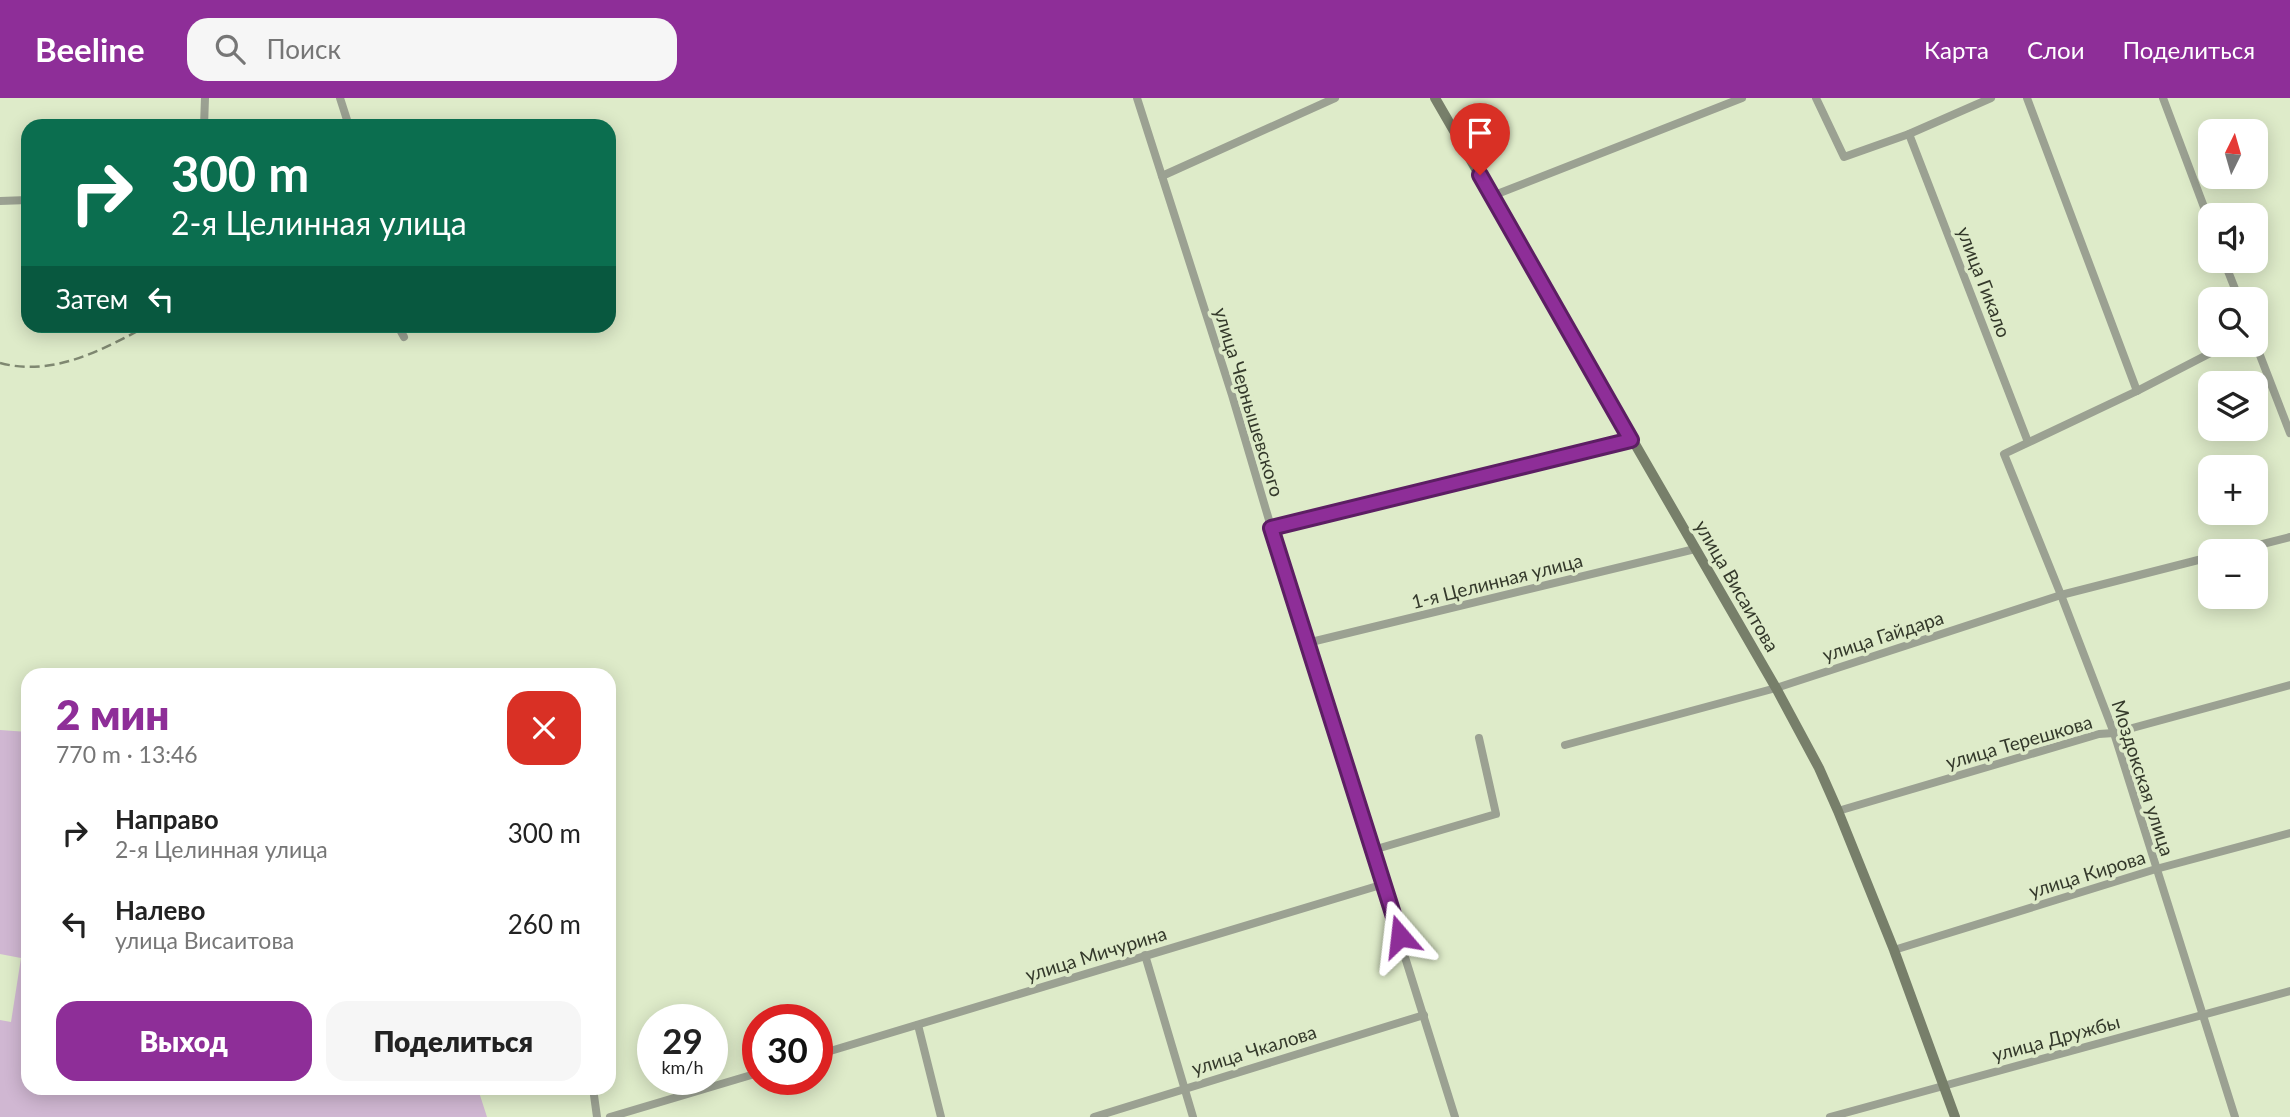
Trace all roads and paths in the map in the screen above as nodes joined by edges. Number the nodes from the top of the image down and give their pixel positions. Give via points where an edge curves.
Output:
1 (205, 98) edge
2 (340, 98) edge
3 (1137, 98) edge
4 (1335, 98) edge
5 (1435, 98) edge
6 (1742, 98) edge
7 (1816, 98) edge
8 (1992, 98) edge
9 (2027, 98) edge
10 (2164, 98) edge
11 (204, 119) edge
12 (347, 119) edge
13 (1909, 134) junction
14 (1162, 176) junction
15 (1492, 196) junction
16 (21, 200) edge
17 (0, 201) edge
18 (2203, 203) edge
19 (402, 333) edge
20 (404, 337) dead end
21 (2203, 357) edge
22 (2260, 357) edge
23 (2137, 391) junction
24 (2289, 433) edge
25 (1631, 440) junction
26 (2028, 442) junction
27 (1271, 528) junction
28 (2290, 537) edge
29 (2268, 543) edge
30 (1695, 549) junction
31 (2198, 560) edge
32 (2062, 594) junction
33 (1307, 643) junction
34 (2290, 685) edge
35 (1776, 688) junction
36 (2113, 733) junction
37 (1479, 738) dead end
38 (1565, 745) dead end
39 (1838, 811) junction
40 (2290, 833) edge
41 (1373, 850) junction
42 (2156, 869) junction
43 (1384, 884) junction
44 (1894, 950) junction
45 (1145, 955) junction
46 (2290, 991) edge
47 (1424, 1015) junction
48 (2203, 1015) junction
49 (918, 1024) junction
50 (833, 1050) edge
51 (742, 1078) edge
52 (1944, 1085) junction
53 (1184, 1088) junction
54 (594, 1095) edge
55 (597, 1117) edge
56 (610, 1117) edge
57 (941, 1117) edge
58 (1094, 1117) edge
59 (1193, 1117) edge
60 (1455, 1117) edge
61 (1830, 1117) edge
62 (1955, 1117) edge
63 (2235, 1117) edge

1 - 11 street
2 - 12 street
3 - 14 street, улица Чернышевского
4 - 14 street
5 - 15 street, улица Висаитова
6 - 15 street
7 - 13 street via 1844,157
8 - 13 street
9 - 23 street
10 - 18 street
13 - 26 street, улица Гикало
14 - 27 street, улица Чернышевского
15 - 25 street, улица Висаитова
16 - 17 street
19 - 20 street
21 - 23 street
22 - 24 street
23 - 26 street
25 - 27 street
25 - 30 street, улица Висаитова
26 - 32 street, Моздокская улица via 2004,454
27 - 33 street, улица Чернышевского
28 - 29 street
30 - 33 street, 1-я Целинная улица
30 - 35 street, улица Висаитова
31 - 32 street, улица Гайдара
32 - 35 street, улица Гайдара
32 - 36 street, Моздокская улица
33 - 41 street, улица Чернышевского
34 - 36 street, улица Терешкова
35 - 38 street, улица Гайдара
35 - 39 street, улица Висаитова
36 - 39 street, улица Терешкова
36 - 42 street, Моздокская улица
37 - 41 street via 1496,814
39 - 44 street, улица Висаитова
40 - 42 street, улица Кирова
41 - 43 street, улица Чернышевского
42 - 44 street, улица Кирова
42 - 48 street, Моздокская улица
43 - 45 street, улица Мичурина
43 - 47 street, улица Чернышевского
44 - 52 street, улица Висаитова
45 - 49 street, улица Мичурина
45 - 53 street
46 - 48 street, улица Дружбы
47 - 53 street, улица Чкалова
47 - 60 street, улица Чернышевского
48 - 52 street, улица Дружбы
48 - 63 street, Моздокская улица
49 - 50 street, улица Мичурина
49 - 57 street
51 - 56 street
52 - 61 street, улица Дружбы
52 - 62 street, улица Висаитова
53 - 58 street, улица Чкалова
53 - 59 street
54 - 55 street

